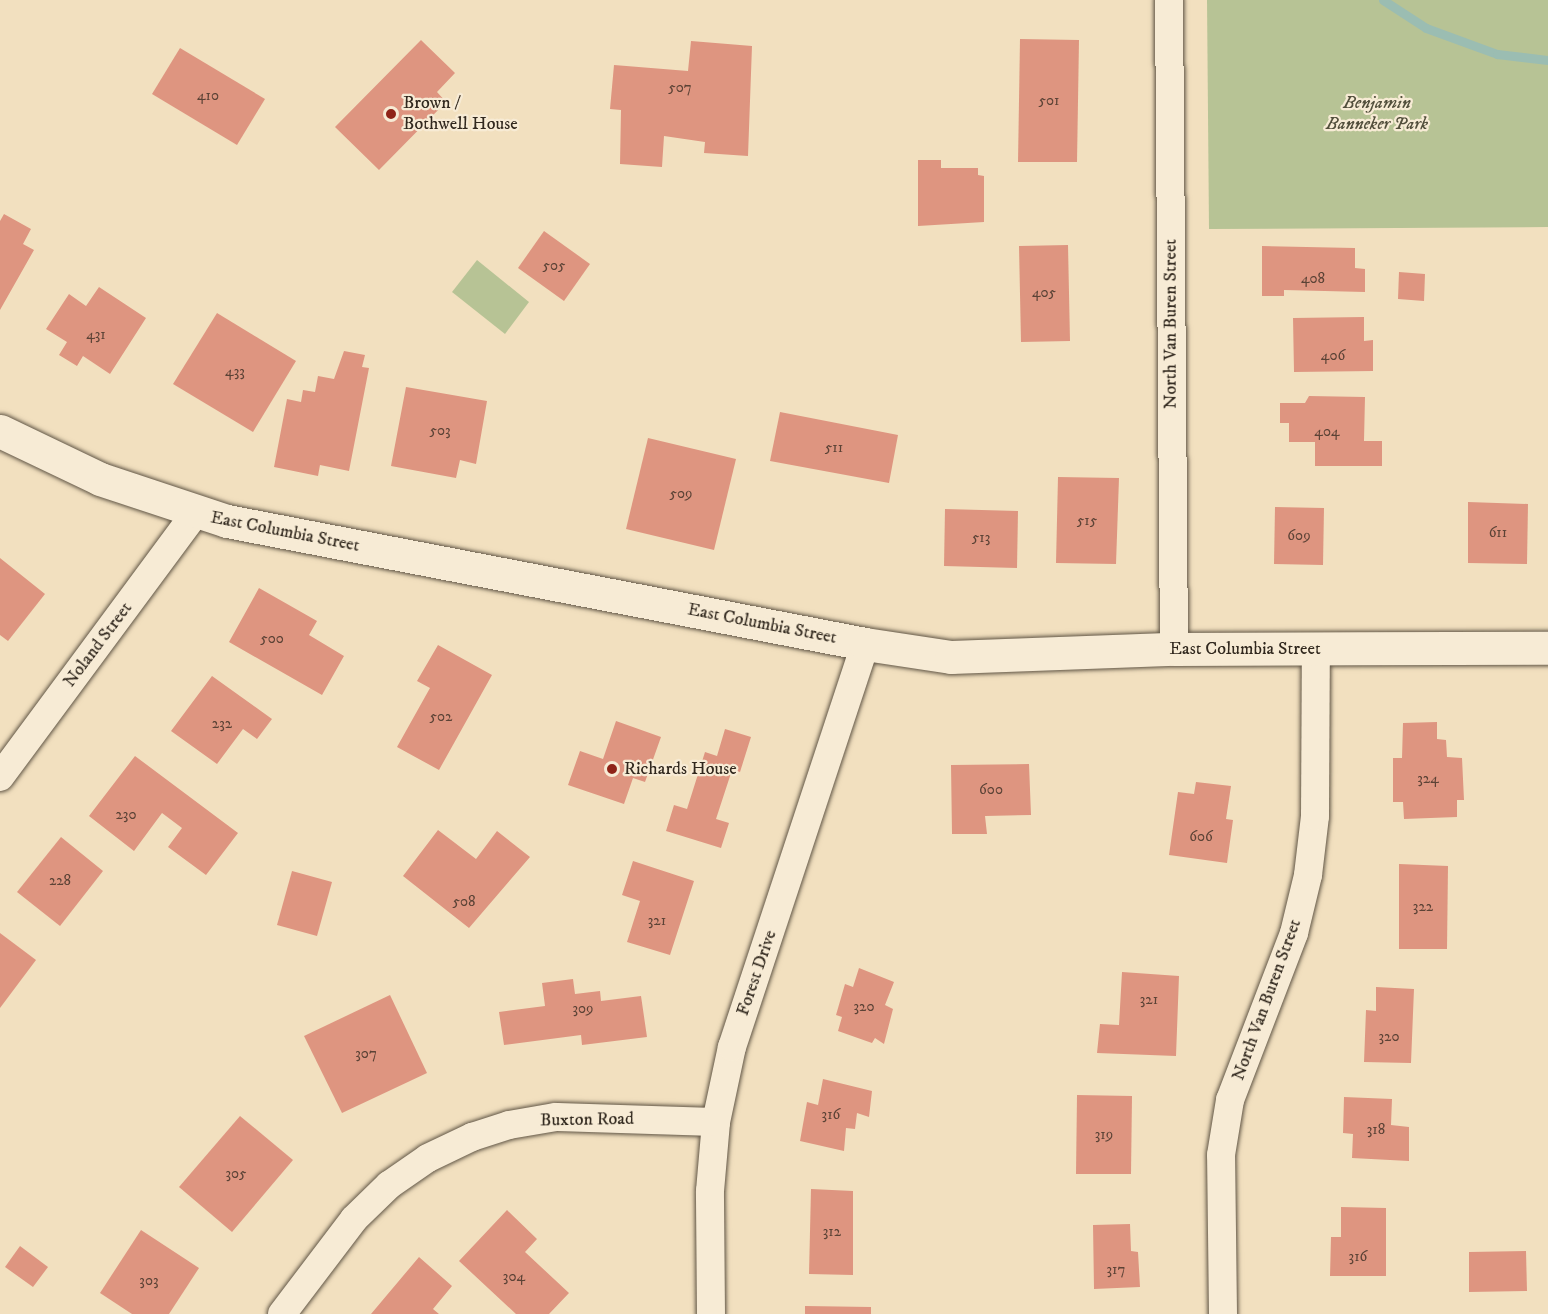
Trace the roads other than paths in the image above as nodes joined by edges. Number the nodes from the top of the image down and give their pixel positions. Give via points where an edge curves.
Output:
1 (1169, 0) edge
2 (0, 431) edge
3 (195, 513) junction
4 (866, 644) junction
5 (1548, 648) edge
6 (1174, 649) junction
7 (1316, 650) junction
8 (0, 777) edge
9 (716, 1122) junction
10 (282, 1314) edge
11 (711, 1314) edge
12 (1222, 1314) edge

1 - 6 street, North Van Buren Street
2 - 3 street, East Columbia Street via 80,471
3 - 4 street, East Columbia Street
3 - 8 street, Noland Street
4 - 6 street, East Columbia Street via 951,657
4 - 9 street, Forest Drive via 732,1047
5 - 7 street, East Columbia Street
6 - 7 street, East Columbia Street
7 - 12 street, North Van Buren Street via 1314,816 1308,875 1294,933 1230,1100 1221,1155
9 - 10 street, Buxton Road via 556,1117 509,1125 472,1137 428,1158 389,1185 354,1219
9 - 11 street, Forest Drive via 710,1191

